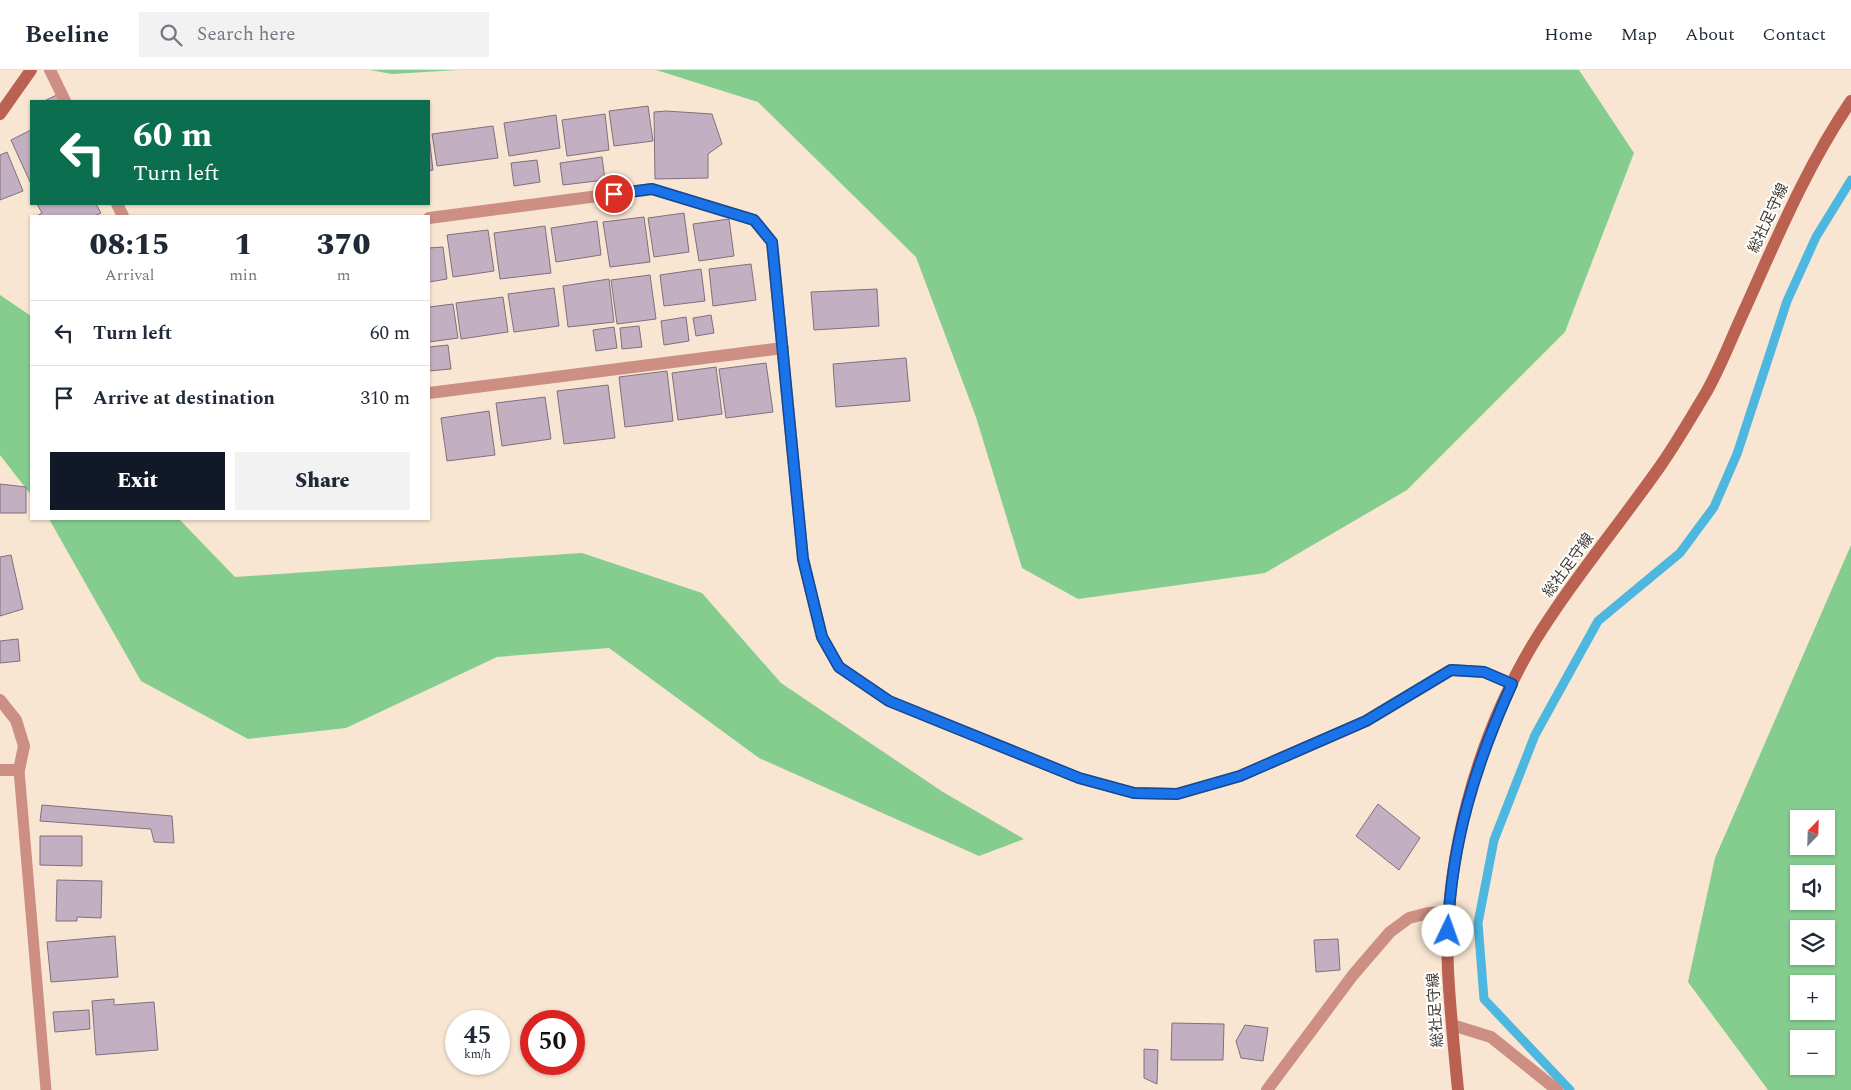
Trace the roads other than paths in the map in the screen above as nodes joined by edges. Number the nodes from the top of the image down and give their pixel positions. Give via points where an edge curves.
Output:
1 (31, 70) edge
2 (50, 70) edge
3 (65, 100) edge
4 (1851, 101) edge
5 (0, 114) edge
6 (430, 218) edge
7 (783, 348) junction
8 (430, 393) edge
9 (1512, 684) junction
10 (0, 700) edge
11 (0, 770) edge
12 (19, 770) junction
13 (1449, 912) junction
14 (1452, 1025) junction
15 (46, 1090) edge
16 (1267, 1090) edge
17 (1458, 1090) edge
18 (1557, 1090) edge

1 - 5 main road
2 - 3 street
4 - 9 main road, 総社足守線 via 1802,182 1708,388 1662,463 1557,607
6 - 7 street via 652,189 754,220 772,242
7 - 8 street
7 - 9 street via 803,559 822,637 839,667 889,701 1079,778 1134,793 1177,794 1240,776 1366,721 1451,670 1484,672
9 - 13 main road, 総社足守線 via 1491,730 1476,775 1458,844
10 - 12 street via 16,720 24,746
11 - 12 street
12 - 15 lane
13 - 14 main road, 総社足守線
13 - 16 street via 1409,918 1390,932 1353,975
14 - 17 main road, 総社足守線
14 - 18 street via 1491,1037

